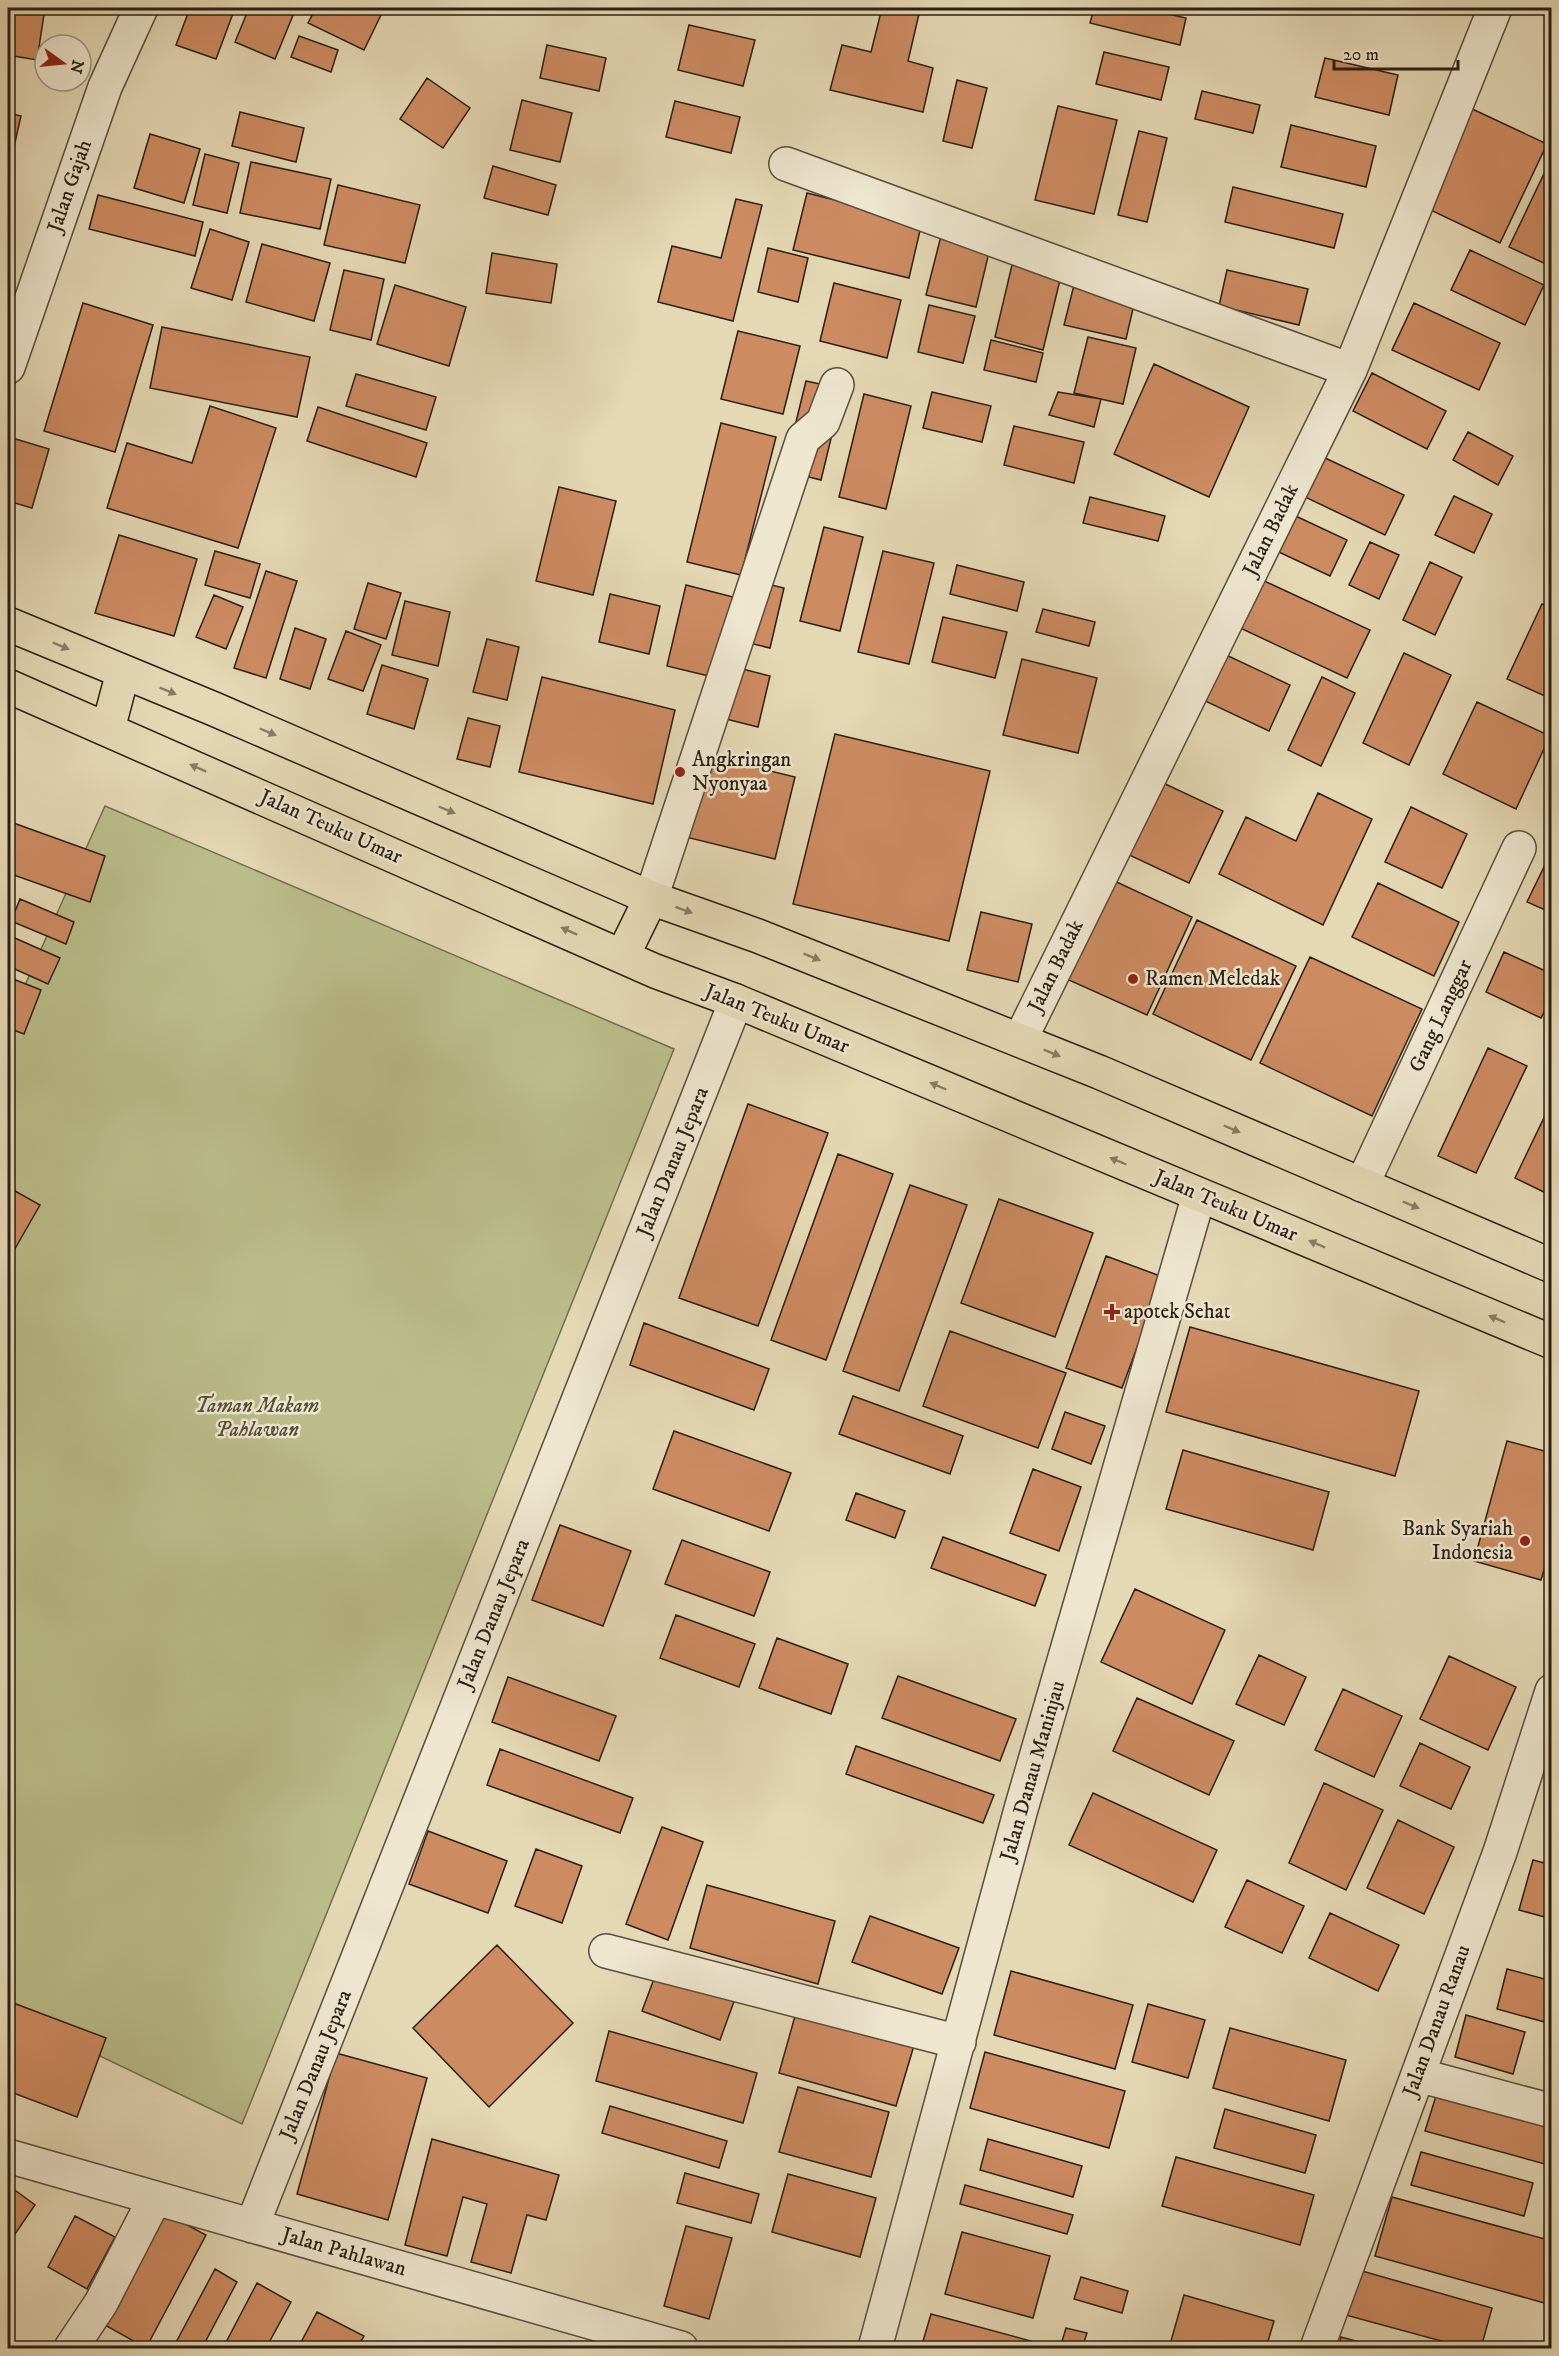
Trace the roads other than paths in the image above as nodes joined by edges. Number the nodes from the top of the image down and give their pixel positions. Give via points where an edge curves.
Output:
1 (141, 8) edge
2 (1495, 8) edge
3 (786, 164) dead end
4 (8, 367) edge
5 (1350, 370) junction
6 (837, 385) dead end
7 (8, 624) edge
8 (123, 672) junction
9 (8, 686) edge
10 (108, 729) junction
11 (1519, 848) dead end
12 (651, 898) junction
13 (623, 955) junction
14 (736, 1001) junction
15 (1020, 1040) junction
16 (1362, 1185) junction
17 (1199, 1195) junction
18 (1551, 1266) edge
19 (1551, 1342) edge
20 (1551, 1691) edge
21 (606, 1950) dead end
22 (959, 2042) junction
23 (1418, 2075) junction
24 (1551, 2111) edge
25 (8, 2156) edge
26 (155, 2198) junction
27 (252, 2226) junction
28 (71, 2349) edge
29 (681, 2349) edge
30 (875, 2349) edge
31 (1317, 2349) edge

1 - 4 street, Jalan Gajah via 105,87
2 - 5 street, Jalan Badak
3 - 5 street
5 - 15 street, Jalan Badak
6 - 12 street via 823,422 803,439
7 -> 8 highway
8 - 10 highway
8 -> 12 highway
9 - 10 highway, Jalan Teuku Umar
13 -> 10 highway, Jalan Teuku Umar
11 - 16 street, Gang Langgar
12 - 13 highway
12 -> 15 highway
13 - 14 highway, Jalan Teuku Umar
17 -> 14 highway, Jalan Teuku Umar
14 - 27 street, Jalan Danau Jepara
15 -> 16 highway
16 -> 18 highway
19 -> 17 highway, Jalan Teuku Umar
17 - 22 street, Jalan Danau Maninjau via 1021,1809
20 - 23 street, Jalan Danau Ranau via 1500,1852
21 - 22 street
22 - 30 street, Jalan Danau Maninjau
23 - 24 street
23 - 31 street, Jalan Danau Ranau
25 - 26 street, Jalan Pahlawan
26 - 27 street, Jalan Pahlawan
26 - 28 street via 101,2303
27 - 29 street, Jalan Pahlawan

